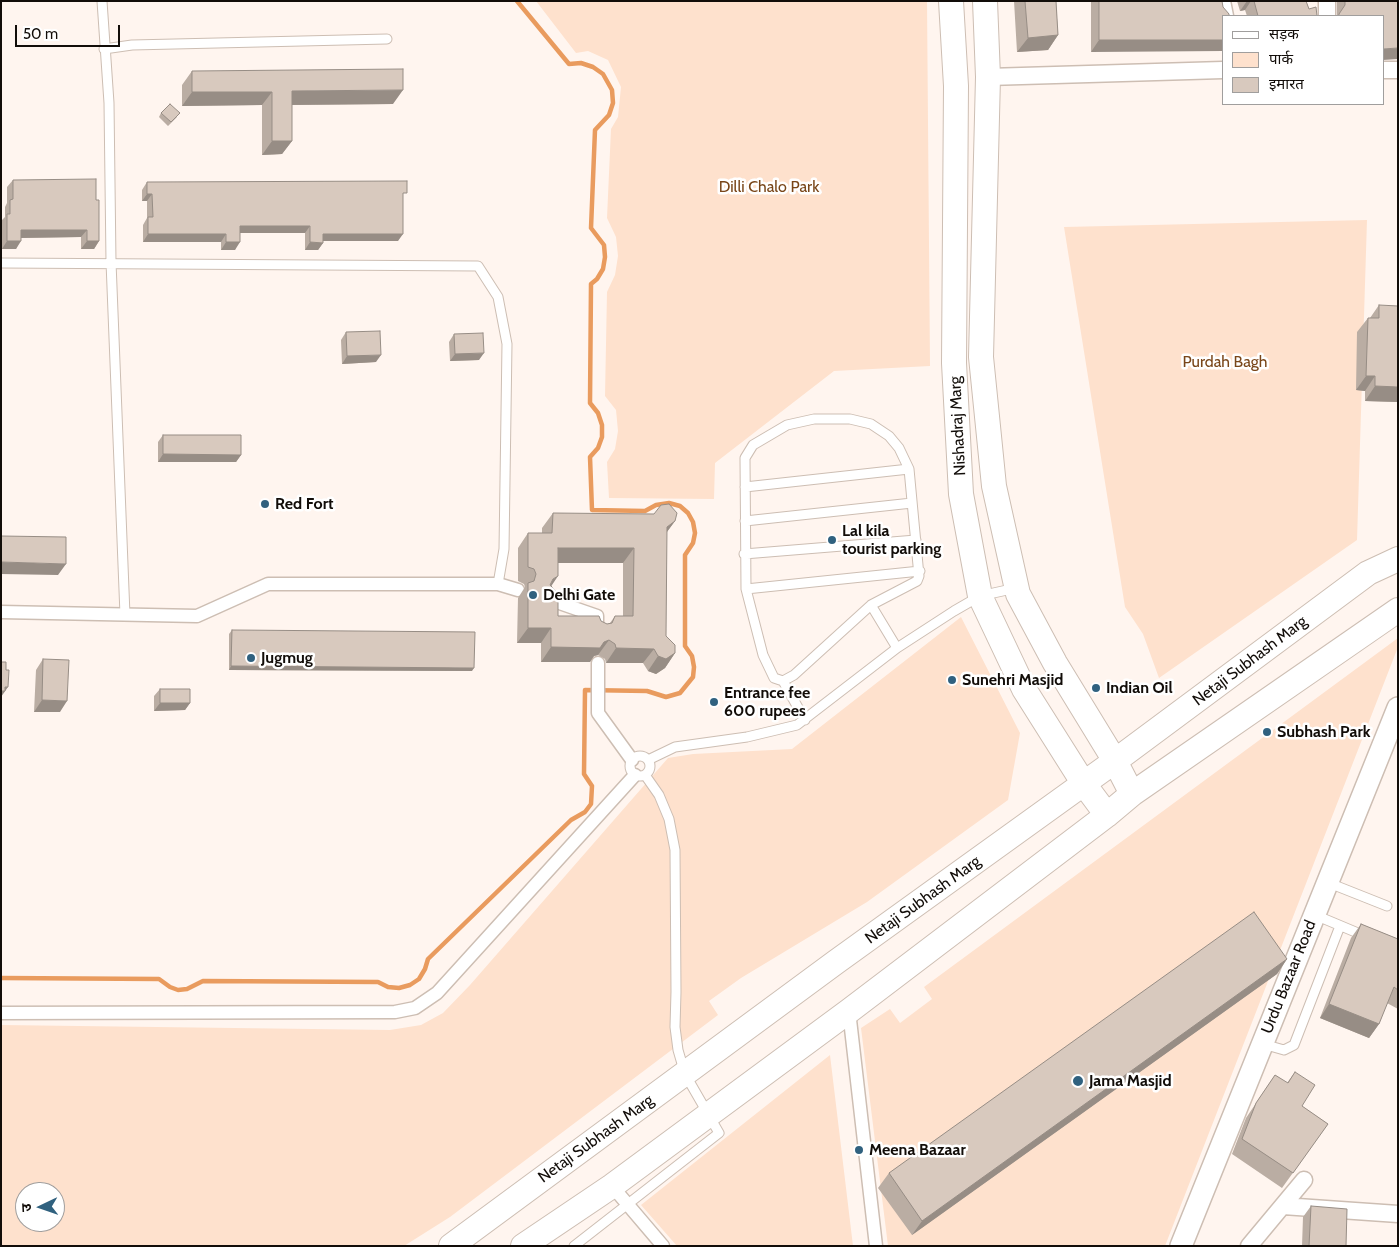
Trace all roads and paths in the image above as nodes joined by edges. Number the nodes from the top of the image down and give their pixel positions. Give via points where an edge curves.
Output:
1 (102, 1) edge
2 (951, 1) edge
3 (985, 1) edge
4 (1222, 1) edge
5 (1327, 1) edge
6 (1225, 15) edge
7 (1327, 15) edge
8 (388, 39) dead end
9 (104, 49) junction
10 (1222, 70) edge
11 (1384, 70) edge
12 (1398, 70) edge
13 (988, 77) junction
14 (111, 262) junction
15 (1, 263) edge
16 (909, 469) junction
17 (745, 487) junction
18 (912, 503) junction
19 (745, 521) junction
20 (916, 540) junction
21 (744, 554) junction
22 (1398, 558) edge
23 (920, 571) junction
24 (498, 584) junction
25 (1016, 588) junction
26 (746, 589) junction
27 (518, 590) dead end
28 (980, 596) junction
29 (548, 599) edge
30 (871, 605) junction
31 (1398, 610) edge
32 (1, 612) edge
33 (125, 615) junction
34 (597, 631) edge
35 (897, 648) junction
36 (598, 669) dead end
37 (783, 681) junction
38 (1398, 708) edge
39 (805, 720) junction
40 (632, 760) junction
41 (648, 760) junction
42 (1116, 762) junction
43 (640, 775) junction
44 (1084, 784) junction
45 (1132, 794) junction
46 (1107, 815) junction
47 (1329, 883) junction
48 (1386, 906) dead end
49 (1314, 915) junction
50 (1340, 926) junction
51 (1373, 940) edge
52 (849, 1011) junction
53 (1, 1013) edge
54 (1261, 1043) junction
55 (685, 1074) junction
56 (708, 1115) junction
57 (1304, 1180) dead end
58 (612, 1186) junction
59 (1283, 1206) junction
60 (1398, 1214) edge
61 (451, 1246) edge
62 (523, 1246) edge
63 (574, 1246) edge
64 (663, 1246) edge
65 (876, 1246) edge
66 (1181, 1246) edge
67 (1249, 1246) edge

1 - 9 lane
2 - 28 main road, Nishadraj Marg via 956,86 954,362 961,494
3 - 13 main road, Nishadraj Marg
4 - 6 street
5 - 7 street
8 - 9 lane via 132,45
9 - 14 lane via 109,103
10 - 13 street
11 - 12 street
13 - 25 main road, Nishadraj Marg via 981,357 994,486
14 - 15 lane
14 - 24 lane via 478,266 498,297 507,344 504,549
14 - 33 lane
16 - 17 lane
16 - 17 lane via 889,436 871,424 850,419 814,419 787,425 753,445 745,458
16 - 18 lane
17 - 19 lane
18 - 19 lane
18 - 20 lane
19 - 21 lane
20 - 21 lane
20 - 23 lane
21 - 26 lane
22 - 42 main road, Netaji Subhash Marg via 1368,573
23 - 26 lane
23 - 30 lane via 917,581
24 - 27 street
24 - 33 street via 268,584 197,616
25 - 28 lane
25 - 42 main road, Nishadraj Marg via 1055,663
26 - 37 lane via 764,655 774,678
28 - 35 lane
28 - 44 main road, Nishadraj Marg via 1024,689
29 - 34 street via 597,616
30 - 35 lane
30 - 37 lane via 794,675
31 - 45 main road
32 - 33 street
35 - 39 lane
36 - 40 street via 598,713
37 - 39 lane
38 - 47 street, Urdu Bazaar Road
39 - 41 lane via 763,734 675,747
40 - 41 lane via 641,756
40 - 43 lane via 630,768
41 - 43 lane via 649,770
42 - 44 main road, Netaji Subhash Marg
42 - 45 main road, Nishadraj Marg
43 - 53 street via 437,993 415,1008 395,1012
43 - 55 lane via 659,795 669,819 675,850 675,1027
44 - 46 main road, Nishadraj Marg
44 - 55 main road, Netaji Subhash Marg
45 - 46 main road
46 - 52 main road
47 - 48 lane
47 - 49 street, Urdu Bazaar Road
49 - 50 lane
49 - 54 street, Urdu Bazaar Road
50 - 51 lane
50 - 54 lane via 1294,1045 1284,1050
52 - 56 main road
52 - 65 street
54 - 66 street, Urdu Bazaar Road
55 - 56 lane
55 - 61 main road, Netaji Subhash Marg
56 - 58 main road
56 - 63 lane via 719,1133
57 - 59 street
58 - 62 main road
58 - 64 street
59 - 60 street
59 - 67 street

